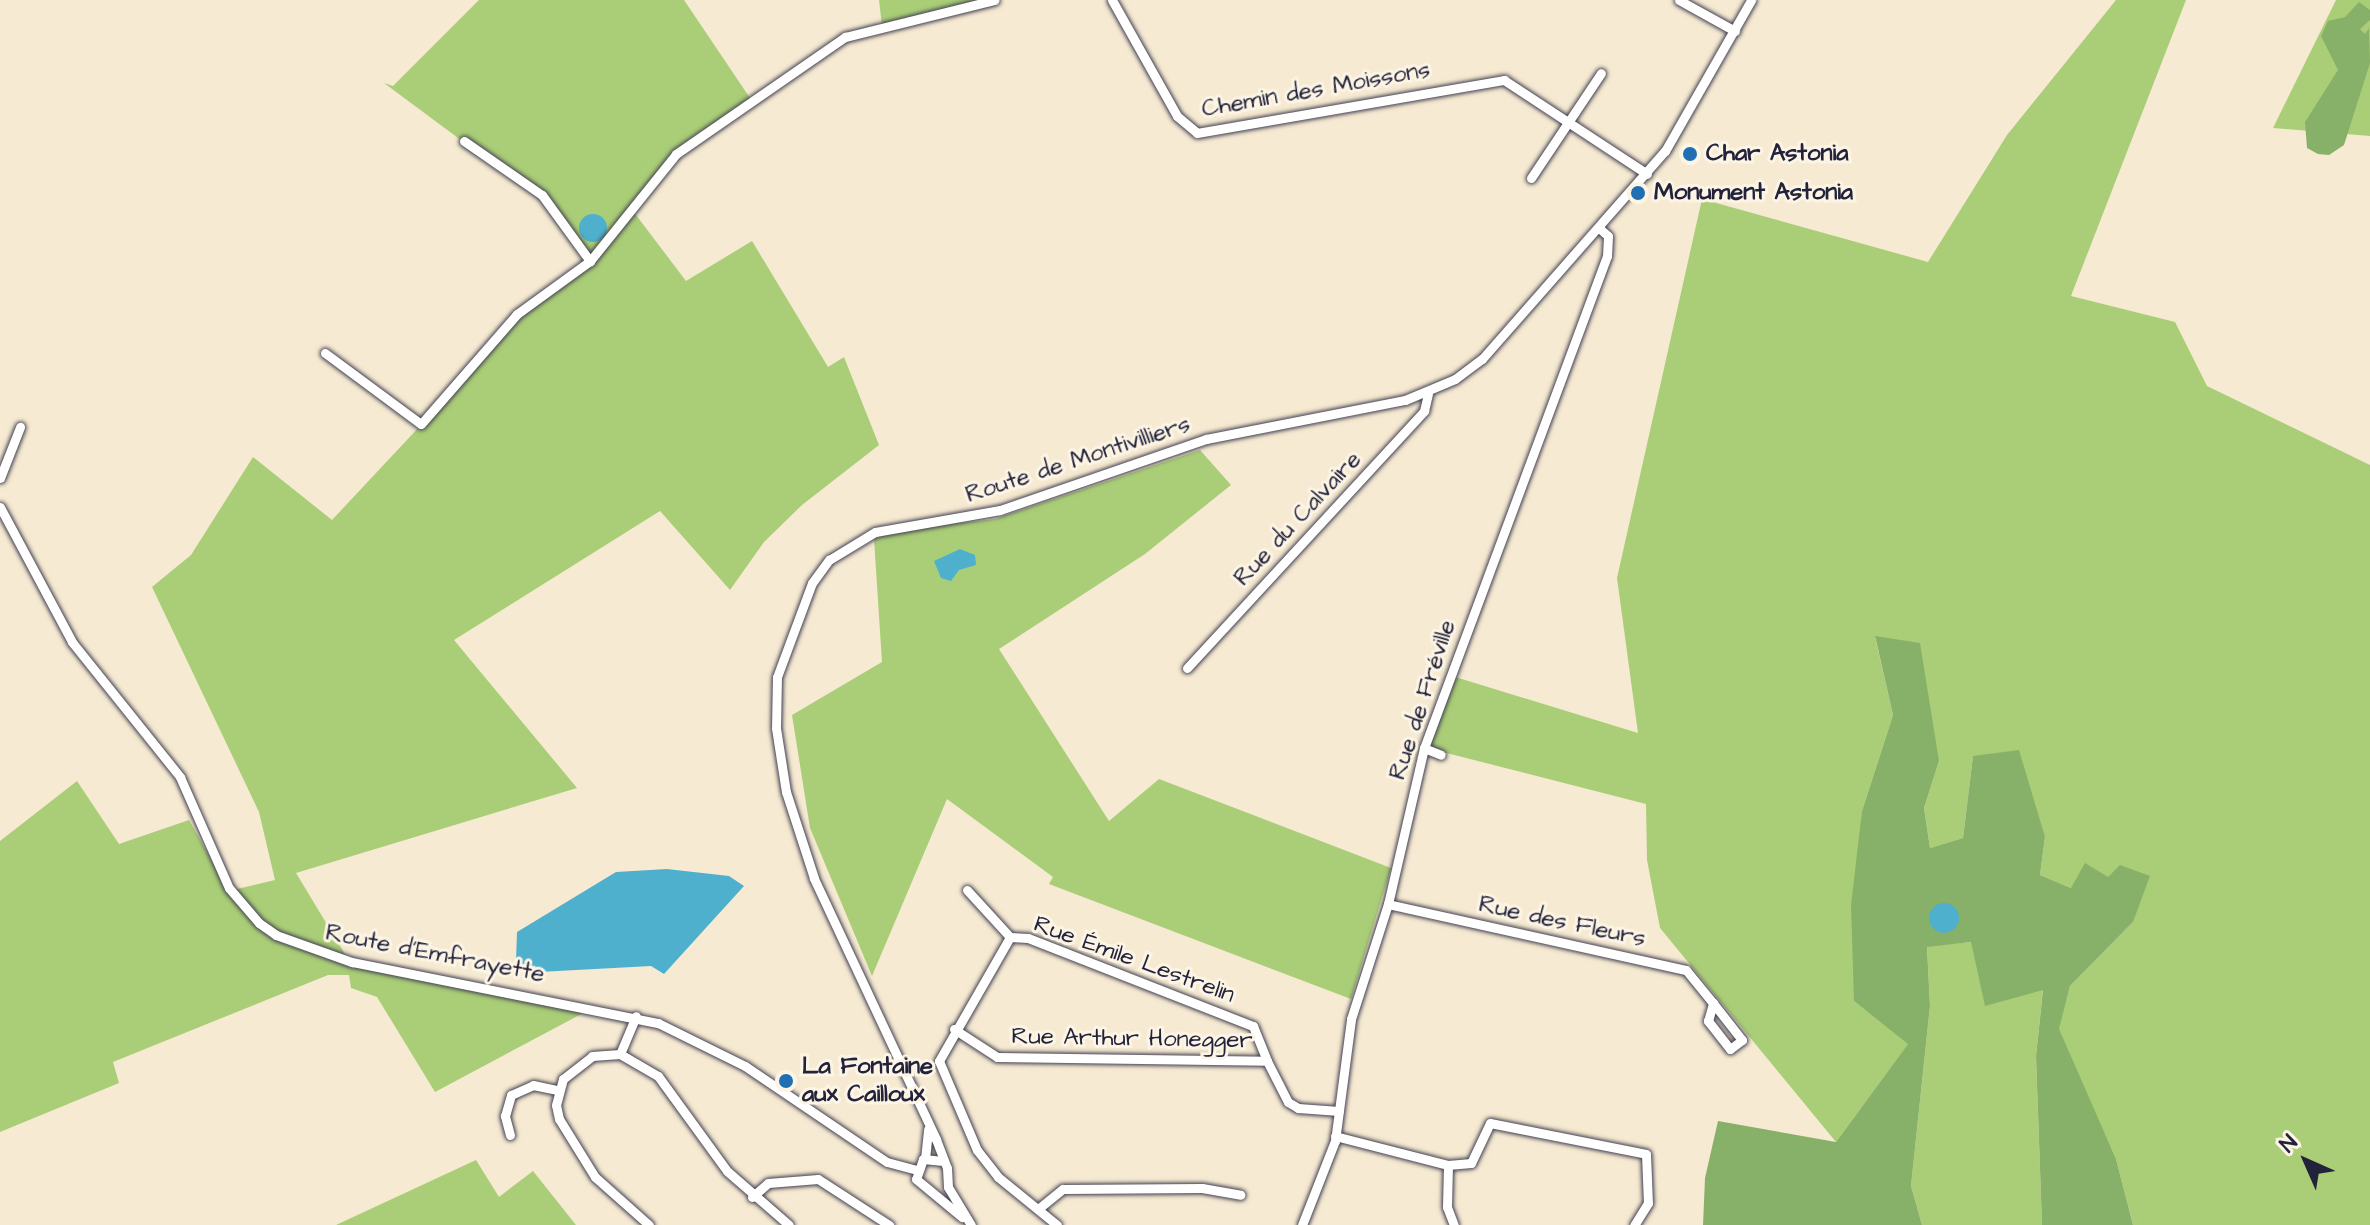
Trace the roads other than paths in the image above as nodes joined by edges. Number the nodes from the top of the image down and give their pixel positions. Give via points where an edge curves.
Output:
1 (1112, 0) edge
2 (1679, 0) edge
3 (1751, 0) edge
4 (990, 1) edge
5 (1735, 31) junction
6 (1601, 73) dead end
7 (1571, 124) junction
8 (464, 141) dead end
9 (1647, 174) junction
10 (1531, 178) dead end
11 (1596, 231) junction
12 (590, 261) junction
13 (325, 353) dead end
14 (1428, 393) junction
15 (20, 427) dead end
16 (0, 478) edge
17 (0, 507) edge
18 (1187, 668) dead end
19 (1424, 748) junction
20 (1441, 755) dead end
21 (967, 890) dead end
22 (1388, 904) junction
23 (1010, 937) junction
24 (1713, 1003) junction
25 (636, 1016) junction
26 (954, 1029) junction
27 (620, 1054) junction
28 (1267, 1061) junction
29 (557, 1090) junction
30 (1339, 1111) junction
31 (926, 1117) junction
32 (510, 1135) dead end
33 (1335, 1136) junction
34 (925, 1159) junction
35 (943, 1161) junction
36 (1448, 1165) junction
37 (916, 1170) junction
38 (947, 1180) junction
39 (934, 1190) junction
40 (1240, 1195) dead end
41 (752, 1197) junction
42 (1038, 1209) junction
43 (649, 1225) edge
44 (789, 1225) edge
45 (889, 1225) edge
46 (970, 1225) edge
47 (1057, 1225) edge
48 (1302, 1225) edge
49 (1454, 1225) edge
50 (1634, 1225) edge

1 - 7 street, Chemin des Moissons via 1177,116 1197,133 1504,80
2 - 5 street
3 - 5 street, Route de Montivilliers
4 - 12 street via 845,37 676,154
5 - 9 street, Route de Montivilliers via 1695,104
6 - 7 street
7 - 9 street
7 - 10 street
8 - 12 street via 542,195
9 - 11 street, Route de Montivilliers
11 - 14 street, Route de Montivilliers via 1482,359
11 - 19 street, Rue de Fréville via 1609,243
12 - 13 street via 517,314 421,424
14 - 18 street, Rue du Calvaire via 1424,411
14 - 31 street, Route de Montivilliers via 1206,439 1000,510 875,532 829,560 812,583 777,677 776,728 786,792 814,878
15 - 16 street
17 - 25 street, Route d'Emfrayette via 72,642 180,777 229,888 259,923 291,941 352,962
19 - 20 street
19 - 22 street, Rue de Fréville
21 - 23 street
22 - 24 street, Rue des Fleurs via 1686,970
22 - 30 street, Rue de Fréville via 1356,999
23 - 26 street
23 - 28 street, Rue Émile Lestrelin via 1028,938 1253,1026
24 - 24 street, Rue des Fleurs via 1742,1040 1730,1049 1708,1021
25 - 27 street
25 - 37 street, Route d'Emfrayette via 745,1066 887,1162
26 - 28 street, Rue Arthur Honegger via 997,1057
26 - 42 street via 939,1061 977,1150 998,1177
27 - 29 street via 581,1061
27 - 41 street via 673,1091
28 - 30 street, Rue Arthur Honegger via 1288,1102 1298,1108
29 - 32 street via 533,1085 511,1095 505,1116
29 - 43 street via 559,1119 580,1159
30 - 33 street, Rue de Fréville
31 - 34 street, Route de Montivilliers
31 - 35 street, Route de Montivilliers
33 - 36 street
33 - 48 street, Rue de Fréville via 1327,1170
34 - 35 street
34 - 37 street
35 - 38 street
36 - 49 street via 1447,1207
36 - 50 street via 1471,1163 1490,1123 1646,1154 1648,1203
37 - 39 street via 921,1186
38 - 39 street
38 - 46 street
39 - 46 street
40 - 42 street via 1202,1188 1063,1189
41 - 44 street
41 - 45 street via 768,1183 818,1179
42 - 47 street

